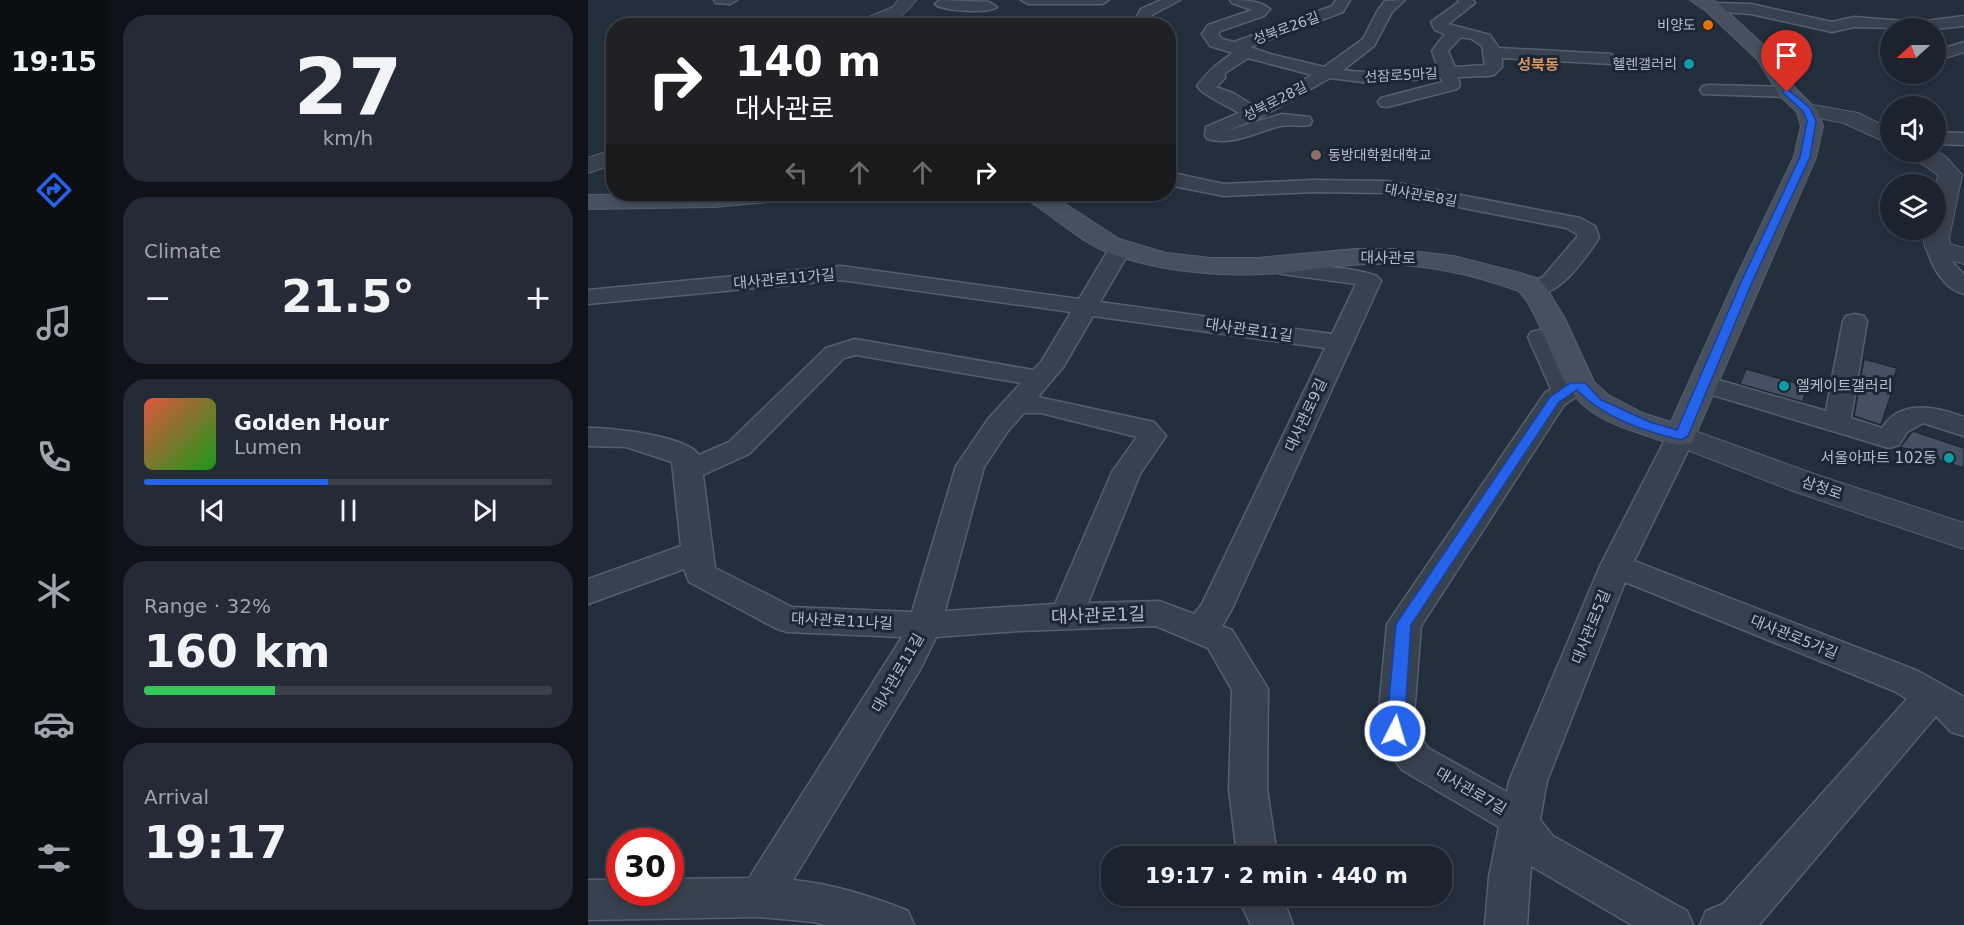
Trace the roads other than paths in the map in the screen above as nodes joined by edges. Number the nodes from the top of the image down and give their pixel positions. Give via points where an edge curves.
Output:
1 (721, 0) edge
2 (730, 0) edge
3 (907, 0) edge
4 (1028, 0) edge
5 (1102, 0) edge
6 (1173, 0) edge
7 (1237, 0) edge
8 (1343, 0) edge
9 (1398, 0) edge
10 (1465, 0) edge
11 (1044, 1) edge
12 (942, 4) dead end
13 (994, 4) edge
14 (1707, 4) edge
15 (1943, 8) dead end
16 (1045, 17) dead end
17 (882, 18) edge
18 (975, 18) edge
19 (1143, 18) edge
20 (1811, 18) junction
21 (1962, 23) edge
22 (1457, 32) junction
23 (1819, 39) dead end
24 (1235, 47) junction
25 (1964, 47) edge
26 (1493, 53) junction
27 (1946, 53) edge
28 (1611, 59) dead end
29 (1329, 73) junction
30 (1450, 73) junction
31 (1709, 90) dead end
32 (1787, 92) junction
33 (1387, 102) dead end
34 (1807, 110) junction
35 (1253, 114) junction
36 (1302, 121) dead end
37 (1880, 131) edge
38 (1948, 138) edge
39 (1964, 150) edge
40 (606, 159) edge
41 (1938, 162) edge
42 (588, 166) edge
43 (1176, 181) edge
44 (652, 201) edge
45 (1043, 201) edge
46 (588, 202) edge
47 (1120, 249) junction
48 (1938, 249) junction
49 (1964, 256) edge
50 (1279, 265) junction
51 (1964, 287) edge
52 (1533, 289) junction
53 (588, 297) edge
54 (1087, 307) junction
55 (1855, 321) dead end
56 (1540, 337) dead end
57 (1339, 343) junction
58 (1040, 379) junction
59 (1704, 384) junction
60 (1573, 389) junction
61 (1018, 404) junction
62 (1837, 423) junction
63 (1964, 427) edge
64 (1681, 436) junction
65 (588, 437) edge
66 (687, 471) junction
67 (1964, 536) edge
68 (698, 552) junction
69 (1616, 567) junction
70 (588, 592) edge
71 (1066, 616) junction
72 (925, 625) junction
73 (1201, 630) junction
74 (1932, 696) junction
75 (1964, 721) edge
76 (1520, 822) junction
77 (1256, 846) edge
78 (760, 897) junction
79 (588, 900) edge
80 (1264, 906) edge
81 (892, 925) edge
82 (1272, 925) edge
83 (1506, 925) edge
84 (1672, 925) edge
85 (1721, 925) edge

1 - 2 street
3 - 17 street via 899,11
4 - 11 street
5 - 11 street
6 - 19 street via 1146,12
7 - 24 street, 선잠로5마길 via 1262,9 1211,31 1216,43
8 - 24 street, 성북로26길 via 1338,9
9 - 29 street, 성북로28길 via 1383,11 1377,34
10 - 22 street via 1468,3 1439,22
11 - 16 street
12 - 13 street
13 - 18 street
14 - 20 street
14 - 32 main road via 1764,56
15 - 21 street via 1937,13
20 - 21 street via 1832,27 1850,23 1918,27
20 - 23 street via 1796,26
22 - 26 street via 1482,36
22 - 30 street via 1439,48
24 - 29 street, 선잠로5마길
24 - 35 street, 성북로26길 via 1243,54 1217,71 1216,78 1206,86
25 - 27 street
26 - 28 street
26 - 30 street, 선잠로5마길 via 1494,67 1488,71
29 - 30 street, 선잠로5마길 via 1370,78
29 - 35 street, 성북로28길
30 - 33 street via 1451,85
31 - 32 street
32 - 34 main road
34 - 37 street via 1850,118
34 - 59 main road via 1812,126 1805,157
35 - 36 street, 성북로28길 via 1216,128 1214,135 1228,137 1282,120
38 - 39 street
40 - 42 street
41 - 48 street via 1950,175 1936,238
43 - 52 street, 대사관로8길 via 1224,190 1387,187 1572,223 1587,231 1588,238 1551,282
44 - 46 main road
45 - 47 main road, 대사관로
47 - 50 main road, 대사관로 via 1164,261 1241,267
47 - 54 street, 대사관로11길
48 - 49 street
48 - 51 street via 1943,266
50 - 52 main road, 대사관로 via 1373,256 1438,260 1495,272
50 - 57 street, 대사관로9길 via 1293,271 1357,276 1369,282
52 - 60 main road via 1551,319
53 - 54 street, 대사관로11가길 via 841,273
54 - 57 street, 대사관로11길
54 - 58 street, 대사관로11길
55 - 62 street
56 - 60 street
57 - 73 street, 대사관로9길 via 1215,611
58 - 61 street, 대사관로11길
58 - 66 street via 855,346 835,353 739,448
59 - 62 street
59 - 64 main road
60 - 64 main road via 1645,425
60 - 76 street, 대사관로7길 via 1554,399 1404,624 1395,731 1415,759
61 - 71 street via 1041,405 1144,428 1152,436 1126,472
61 - 72 street, 대사관로11길 via 970,466
62 - 63 street via 1889,440 1897,426 1920,414
64 - 67 street, 삼청로 via 1805,483
64 - 69 street, 대사관로5길
65 - 66 street, 대사관로11나길 via 611,435 658,445 686,457
66 - 68 street, 대사관로11나길
68 - 70 street
68 - 72 street, 대사관로11나길 via 700,573 787,619
69 - 74 street, 대사관로5가길 via 1906,681
69 - 76 street, 대사관로5길 via 1528,781
71 - 72 street, 대사관로1길
71 - 73 street, 대사관로1길 via 1159,613
72 - 78 street, 대사관로11길 via 909,658
73 - 77 street, 대사관로1길 via 1220,639 1250,689 1248,789
74 - 75 street, 대사관로5가길
74 - 85 street via 1736,920
76 - 83 street, 대사관로5길 via 1509,877
76 - 84 street via 1539,849
78 - 79 street
78 - 81 street via 813,902
80 - 82 street

